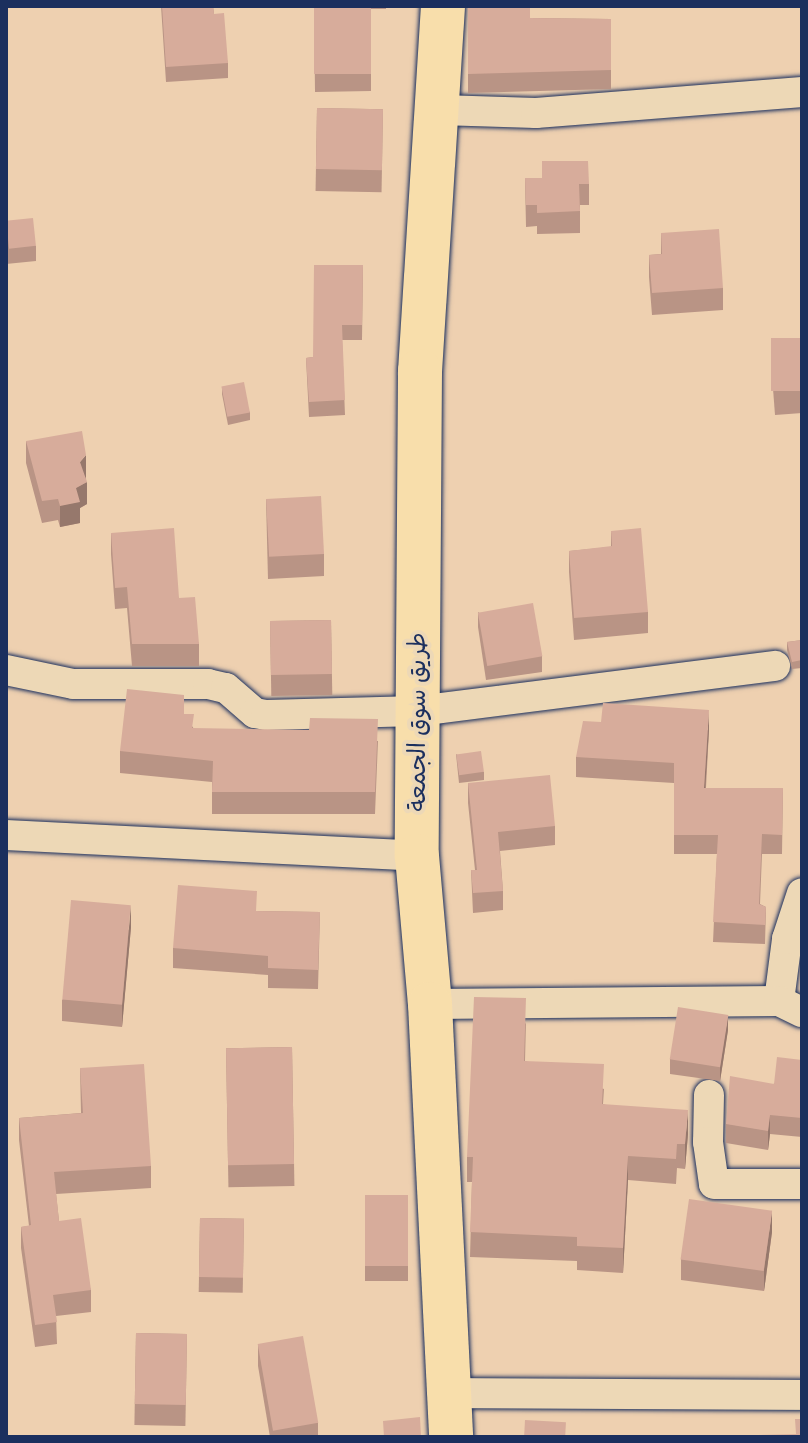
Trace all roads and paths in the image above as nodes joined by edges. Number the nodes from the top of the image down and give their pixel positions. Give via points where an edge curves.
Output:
1 (443, 6) edge
2 (802, 92) edge
3 (440, 110) junction
4 (775, 666) dead end
5 (6, 670) edge
6 (418, 711) junction
7 (6, 835) edge
8 (417, 856) junction
9 (802, 893) edge
10 (430, 1004) junction
11 (790, 1006) edge
12 (709, 1095) dead end
13 (802, 1184) edge
14 (450, 1393) junction
15 (802, 1395) edge
16 (451, 1437) edge

1 - 3 main road, طريق سوق الجمعة
2 - 3 street via 536,113
3 - 6 main road, طريق سوق الجمعة via 420,371
4 - 6 street
5 - 6 street via 73,684 208,684 226,688 255,713 266,715
6 - 8 main road, طريق سوق الجمعة
7 - 8 street
8 - 10 main road, طريق سوق الجمعة
9 - 11 street via 787,939
10 - 11 street
10 - 14 main road, طريق سوق الجمعة
12 - 13 street via 714,1184
14 - 15 street
14 - 16 main road, طريق سوق الجمعة

